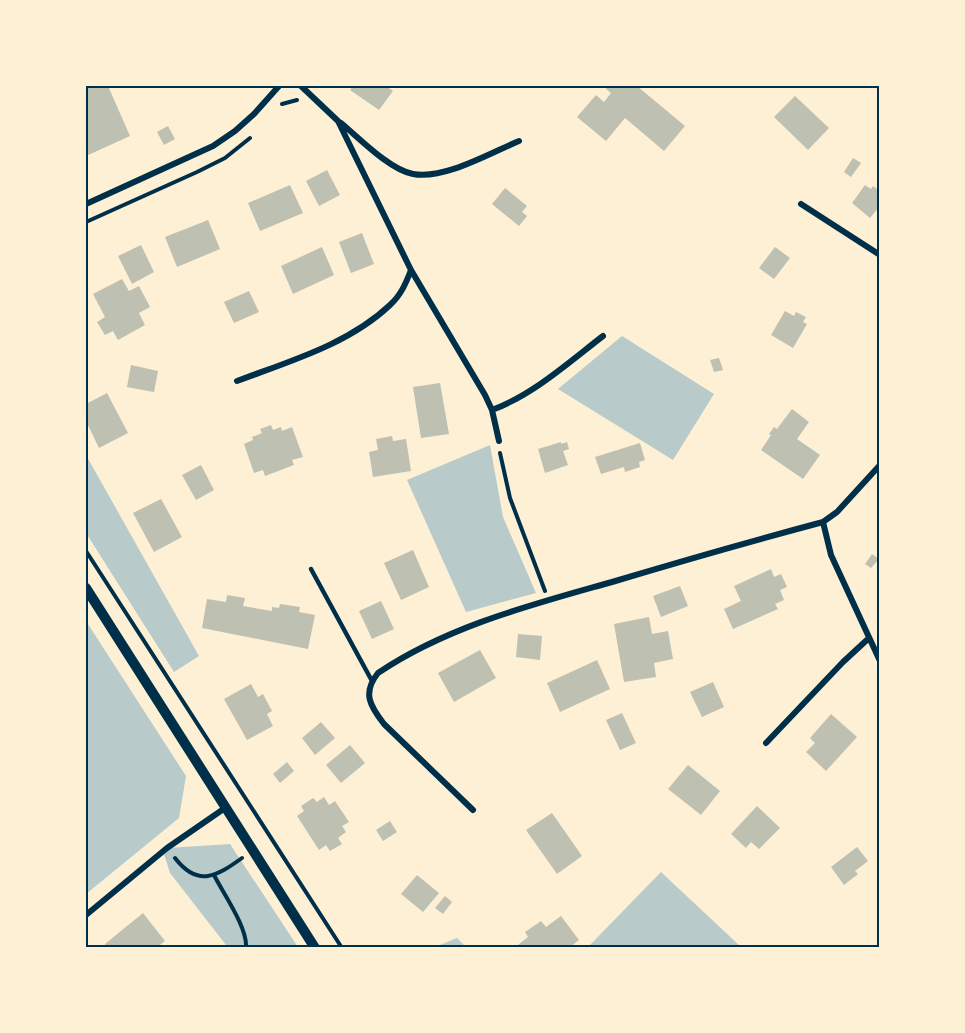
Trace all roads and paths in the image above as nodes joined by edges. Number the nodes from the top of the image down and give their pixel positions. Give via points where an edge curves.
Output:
1 (279, 86) edge
2 (301, 86) edge
3 (338, 121) junction
4 (519, 141) dead end
5 (86, 204) edge
6 (801, 204) dead end
7 (879, 255) edge
8 (411, 270) junction
9 (603, 336) dead end
10 (237, 381) dead end
11 (492, 410) junction
12 (499, 441) joint
13 (879, 465) edge
14 (823, 522) junction
15 (86, 551) edge
16 (311, 569) dead end
17 (86, 588) edge
18 (549, 600) junction
19 (869, 638) junction
20 (879, 661) edge
21 (372, 681) junction
22 (766, 744) dead end
23 (225, 808) junction
24 (473, 810) dead end
25 (271, 836) junction
26 (167, 848) junction
27 (252, 850) junction
28 (214, 875) junction
29 (86, 915) edge
30 (246, 948) edge
31 (315, 948) edge
32 (342, 948) edge

1 - 5 street via 254,114 213,146
2 - 3 street
3 - 4 street via 393,165 412,174 457,168
3 - 8 street
6 - 7 street
8 - 10 street via 391,304 372,320 314,352
8 - 11 street
9 - 11 street via 534,389
11 - 12 street
12 - 18 path via 510,498
13 - 14 street
14 - 18 street
14 - 19 street via 831,555
15 - 25 path
16 - 21 lane
17 - 23 street
18 - 21 street via 456,631 387,667
19 - 20 street
19 - 22 street
21 - 24 street via 370,704 376,714
23 - 26 street
23 - 27 street
25 - 27 path
25 - 32 path
26 - 28 path via 182,867 194,874
26 - 29 street
27 - 28 path
27 - 31 street
28 - 30 path via 247,940

